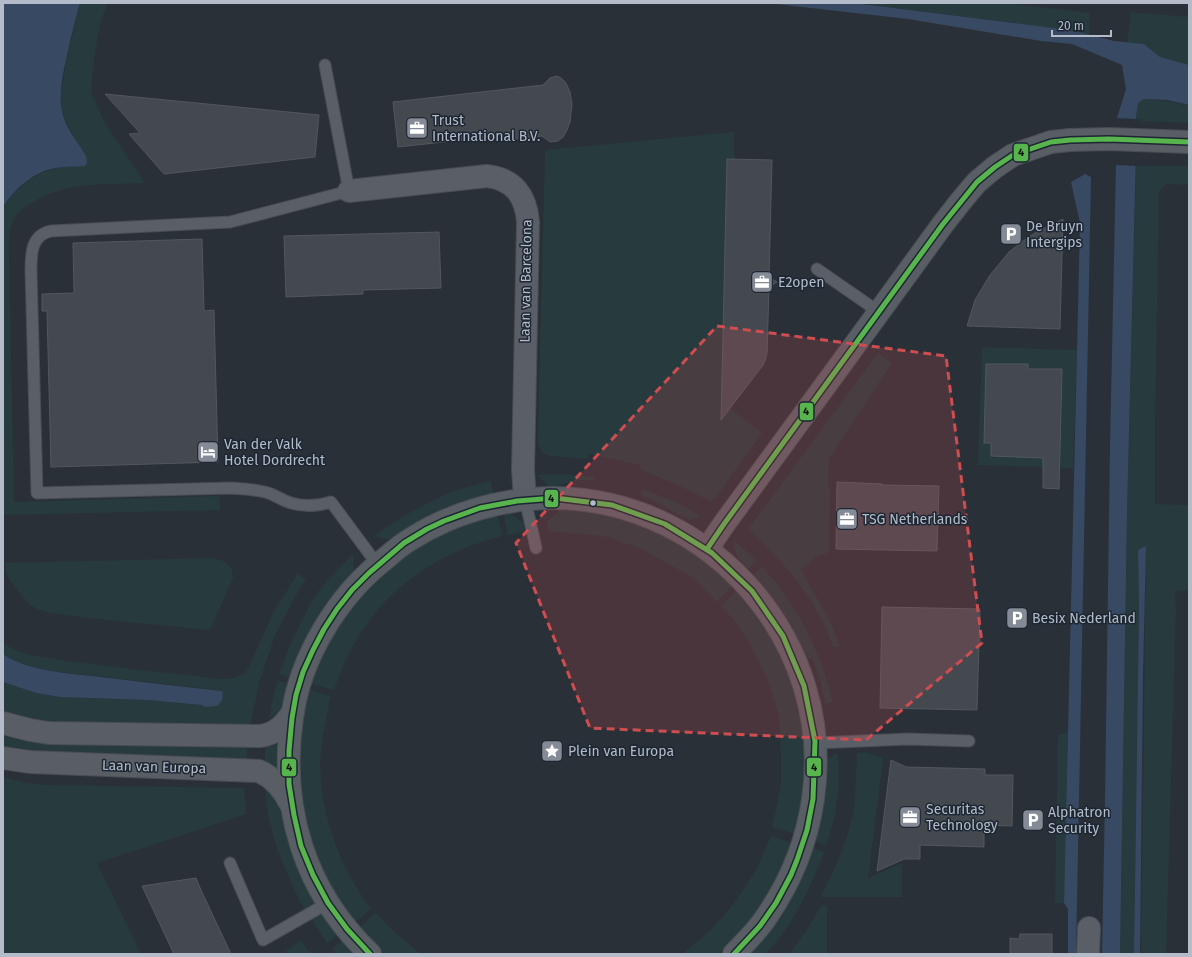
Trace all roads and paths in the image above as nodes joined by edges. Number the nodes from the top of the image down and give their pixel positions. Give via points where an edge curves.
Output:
1 (325, 65) dead end
2 (1189, 142) edge
3 (349, 191) junction
4 (817, 269) dead end
5 (879, 312) junction
6 (525, 499) junction
7 (536, 548) dead end
8 (707, 549) junction
9 (377, 564) junction
10 (293, 712) junction
11 (3, 723) edge
12 (969, 741) dead end
13 (815, 743) junction
14 (3, 758) edge
15 (291, 804) junction
16 (230, 863) dead end
17 (328, 903) junction
18 (1089, 928) dead end
19 (370, 954) edge
20 (734, 954) edge
21 (1088, 954) edge

1 - 3 lane
2 - 5 street via 1070,140 1051,142 1013,155 977,182 942,224
3 - 6 street, Laan van Barcelona via 487,176 503,179 518,191 526,206 528,222 523,470
3 - 9 lane via 230,222 50,231 41,234 33,248 31,271 37,493 231,488 257,490 300,505 321,505 331,502
4 - 5 lane
5 - 8 street
6 - 7 lane
6 - 8 street, Laan van Europa via 567,499 619,507 664,523
6 - 9 street, Laan van Europa via 488,506 440,522 411,538
8 - 13 street, Laan van Europa via 727,565 756,595 783,634 806,692
9 - 10 street, Laan van Europa via 354,588 321,634 300,684
10 - 11 street, Laan van Europa via 280,728 260,736 49,732
10 - 15 street, Laan van Europa via 288,765
12 - 13 lane via 908,739
13 - 20 street, Laan van Europa via 814,798 799,854 767,917
14 - 15 street, Laan van Europa via 30,762 259,771 282,788
15 - 17 street, Laan van Europa via 305,857
16 - 17 lane via 263,940
17 - 19 street, Laan van Europa
18 - 21 street

